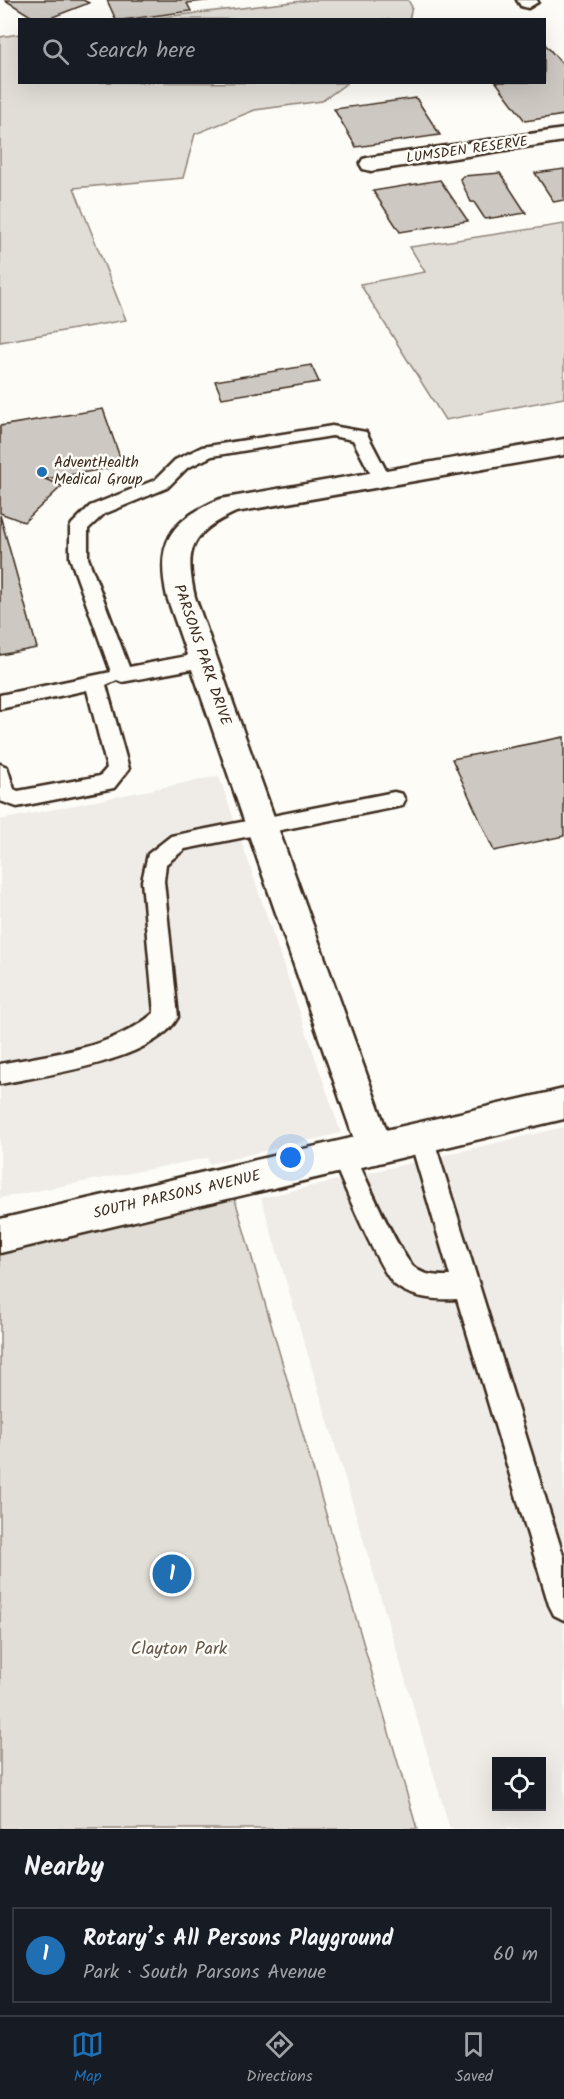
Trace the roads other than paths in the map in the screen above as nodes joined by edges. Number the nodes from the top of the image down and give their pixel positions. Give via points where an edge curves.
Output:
1 (564, 135) edge
2 (371, 164) dead end
3 (564, 447) edge
4 (381, 478) junction
5 (203, 660) junction
6 (122, 675) junction
7 (95, 681) junction
8 (0, 702) edge
9 (0, 772) edge
10 (394, 800) dead end
11 (262, 826) junction
12 (0, 1074) edge
13 (564, 1104) edge
14 (421, 1137) junction
15 (359, 1152) junction
16 (0, 1236) edge
17 (466, 1287) junction
18 (564, 1605) edge

1 - 2 street, LUMSDEN RESERVE
3 - 4 street, PARSONS PARK DRIVE
4 - 5 street, PARSONS PARK DRIVE via 230,505 192,525 174,556 174,573
4 - 6 lane via 360,436 332,431 208,451 182,464 161,484 97,510 79,528 79,558
5 - 6 lane
5 - 11 street, PARSONS PARK DRIVE
6 - 7 lane
7 - 8 lane
7 - 9 lane via 118,769 107,783 17,800 4,794
10 - 11 lane
11 - 12 lane via 179,842 156,860 153,881 166,1017 153,1030 102,1052
11 - 15 street, PARSONS PARK DRIVE
13 - 14 street, SOUTH PARSONS AVENUE
14 - 15 street, SOUTH PARSONS AVENUE
14 - 17 lane
15 - 16 street, SOUTH PARSONS AVENUE
15 - 17 lane via 385,1244 404,1276 430,1288
17 - 18 lane

